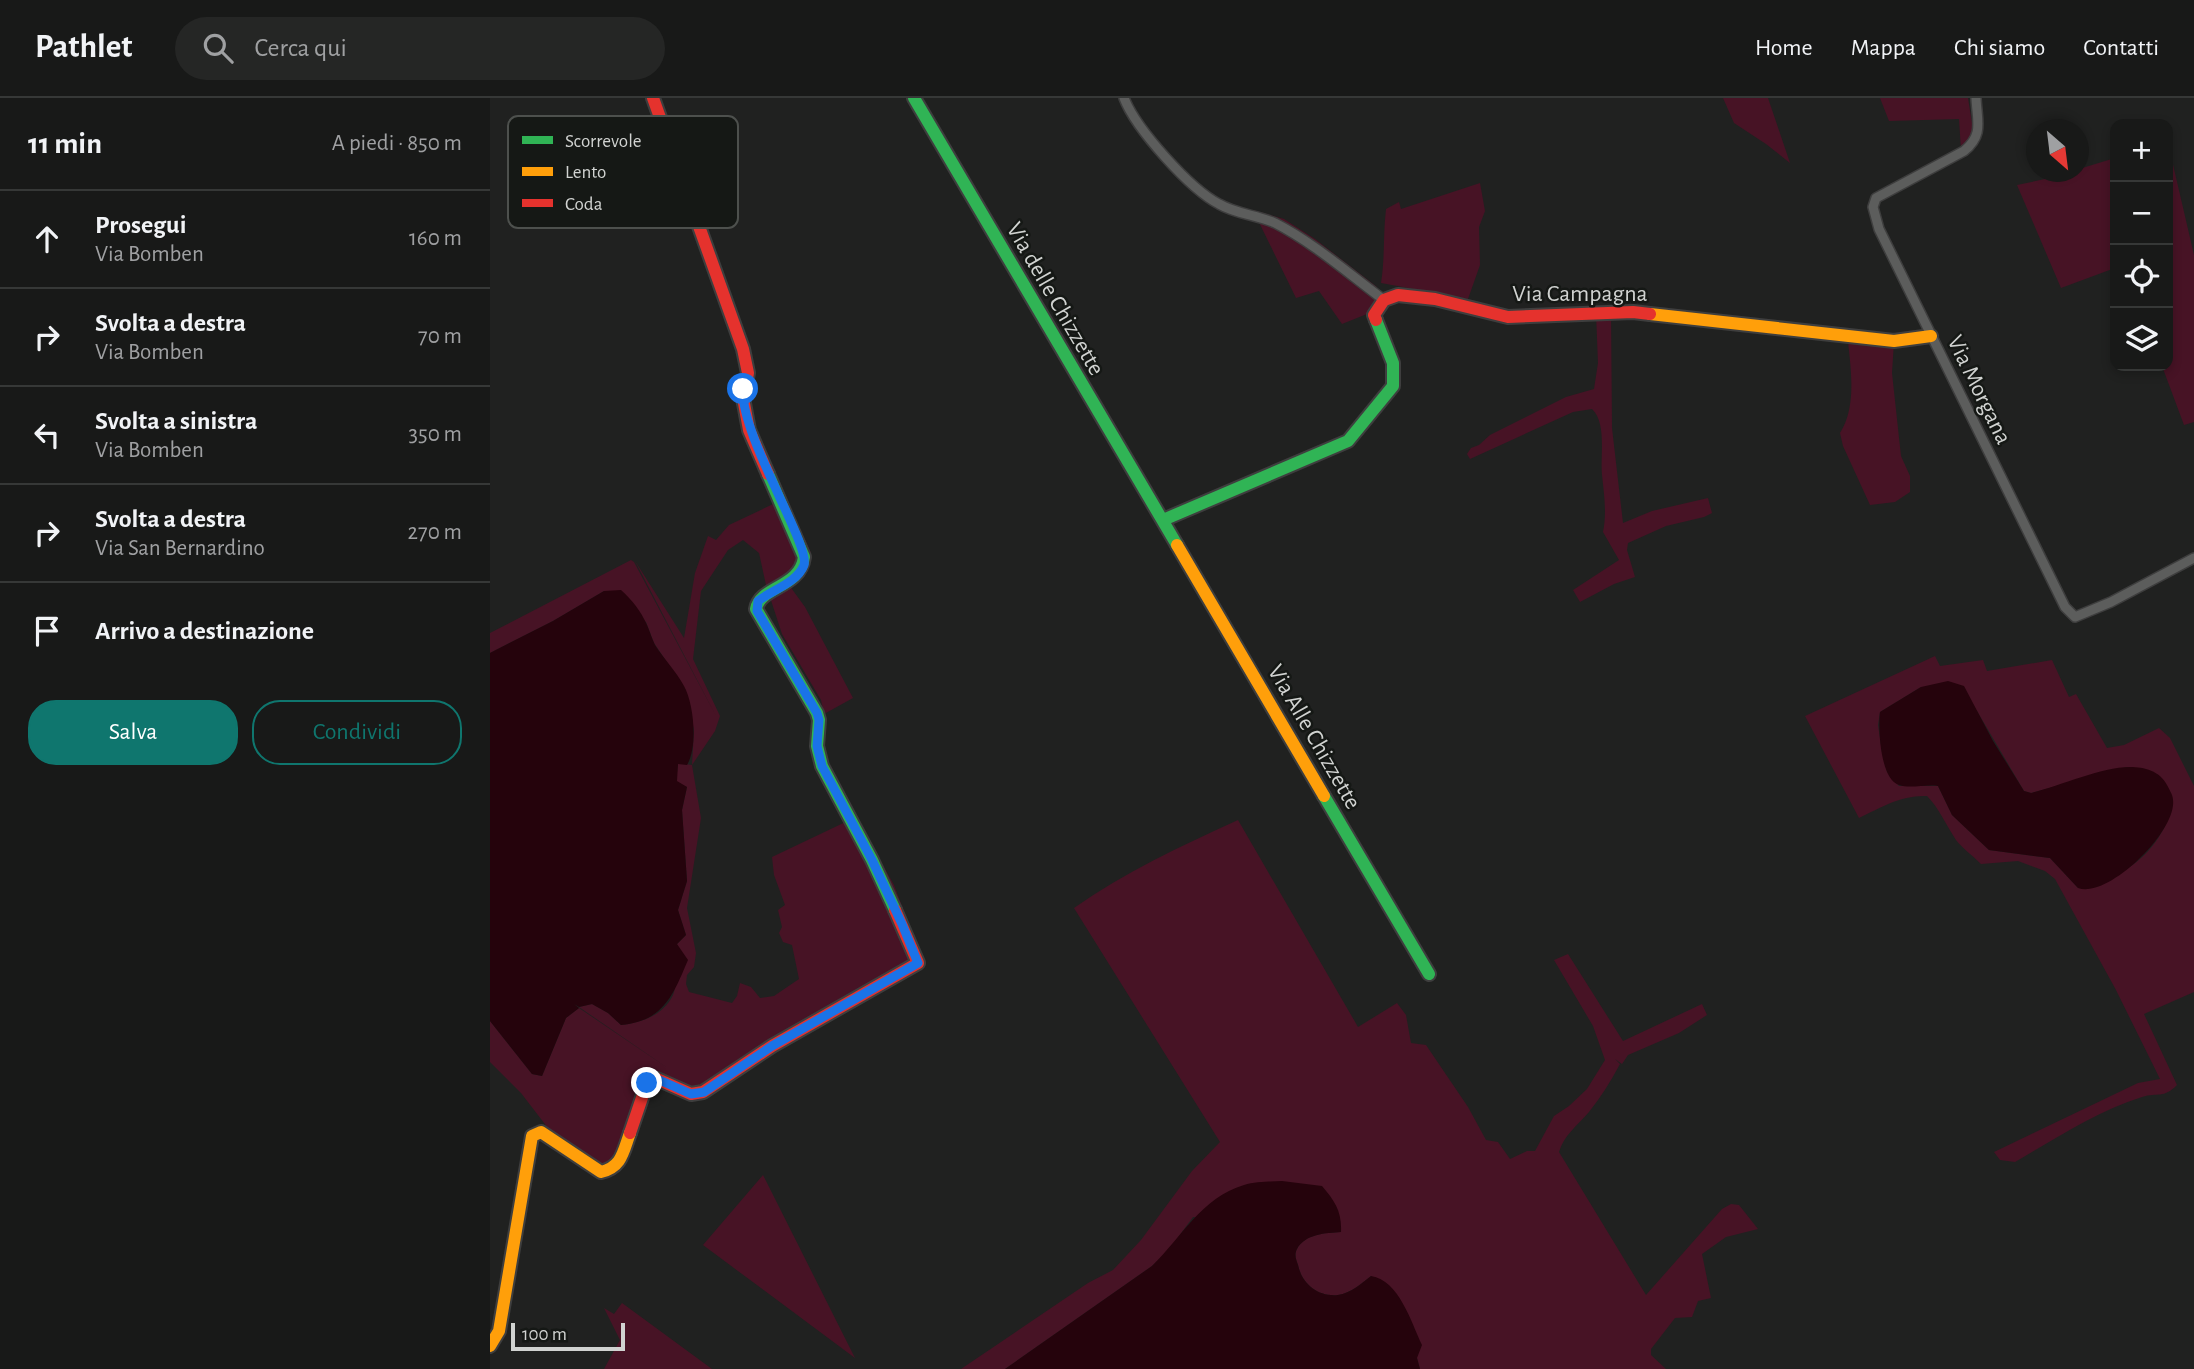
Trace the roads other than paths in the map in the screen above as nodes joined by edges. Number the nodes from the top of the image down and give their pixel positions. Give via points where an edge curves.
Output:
1 (653, 98) edge
2 (914, 98) edge
3 (1124, 98) edge
4 (1976, 98) edge
5 (659, 116) edge
6 (700, 228) edge
7 (1384, 300) junction
8 (1931, 336) junction
9 (1163, 520) junction
10 (2194, 558) edge
11 (1429, 974) dead end
12 (490, 1346) edge

1 - 5 street
2 - 9 street, Via delle Chizzette
3 - 7 street via 1145,134 1206,196 1273,223
4 - 8 street, Via Morgana via 1978,134 1972,145 1876,198 1873,207 1879,229
6 - 12 street via 743,349 748,373 743,398 749,430 804,556 797,575 760,599 757,611 817,713 822,766 872,860 918,963 772,1046 704,1092 691,1094 657,1079 647,1083 613,1169 601,1172 541,1132 532,1136 499,1331
7 - 8 street, Via Campagna via 1398,295 1435,299 1508,317 1633,312 1894,341
7 - 9 street via 1374,315 1393,363 1393,386 1348,441
8 - 10 street, Via Morgana via 2065,607 2075,617
9 - 11 street, Via Alle Chizzette

